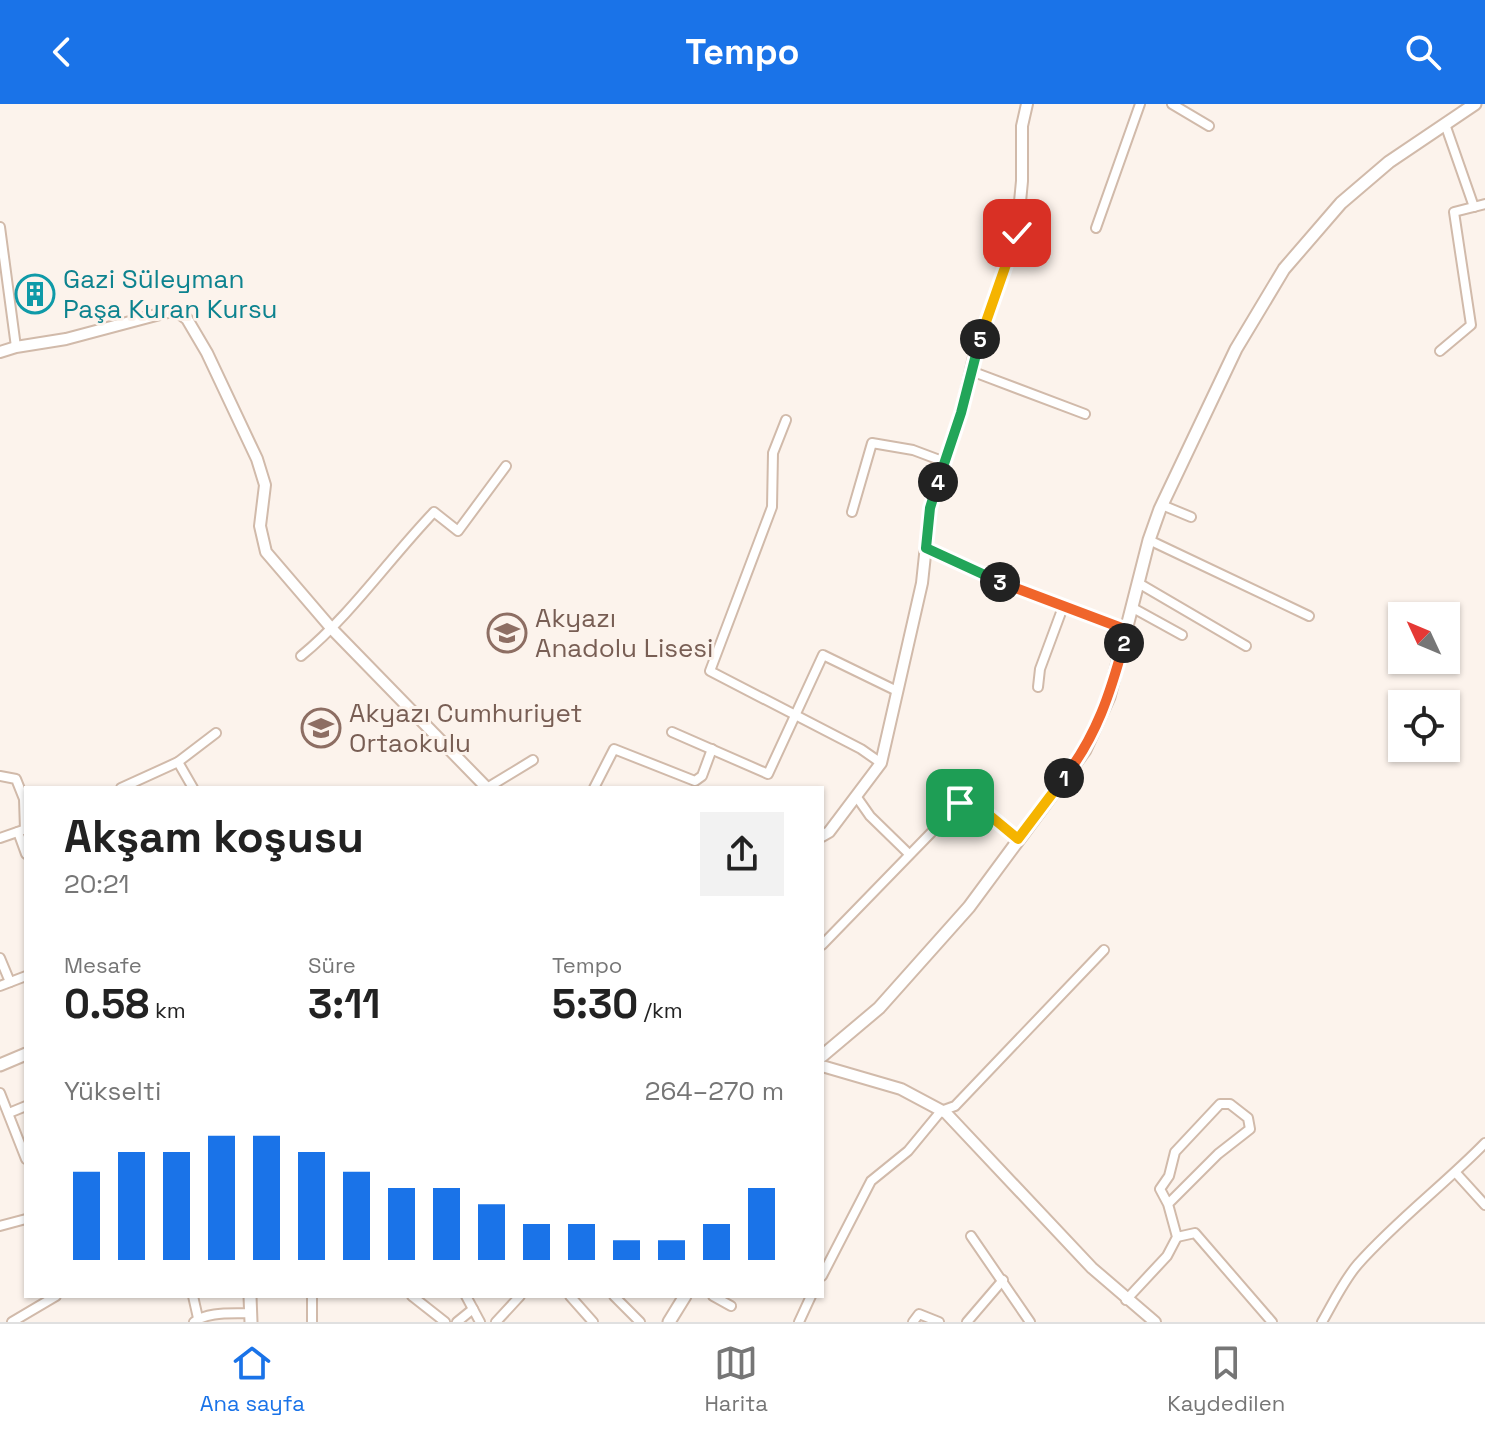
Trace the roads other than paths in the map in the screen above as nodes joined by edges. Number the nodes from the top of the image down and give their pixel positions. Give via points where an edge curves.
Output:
1 (1027, 104) edge
2 (1140, 104) edge
3 (1172, 104) edge
4 (1475, 104) edge
5 (1445, 124) junction
6 (1209, 126) dead end
7 (1485, 204) edge
8 (1474, 207) junction
9 (0, 227) edge
10 (1096, 228) dead end
11 (16, 347) junction
12 (1440, 351) dead end
13 (0, 352) edge
14 (971, 371) junction
15 (1085, 414) dead end
16 (786, 420) dead end
17 (945, 462) junction
18 (506, 466) dead end
19 (1162, 505) junction
20 (852, 512) dead end
21 (1191, 517) dead end
22 (1149, 540) junction
23 (926, 548) junction
24 (1140, 584) junction
25 (1063, 607) junction
26 (1133, 608) junction
27 (1309, 616) dead end
28 (332, 629) junction
29 (1127, 630) junction
30 (1182, 635) dead end
31 (1246, 646) dead end
32 (301, 656) dead end
33 (1038, 687) dead end
34 (897, 691) junction
35 (796, 716) junction
36 (672, 732) dead end
37 (216, 733) dead end
38 (712, 749) junction
39 (533, 760) dead end
40 (178, 762) junction
41 (881, 763) junction
42 (0, 776) edge
43 (125, 786) edge
44 (192, 786) edge
45 (485, 786) edge
46 (490, 786) edge
47 (595, 786) edge
48 (856, 796) junction
49 (23, 830) edge
50 (824, 835) edge
51 (0, 838) edge
52 (1018, 839) junction
53 (909, 854) junction
54 (824, 943) edge
55 (1104, 950) dead end
56 (0, 958) edge
57 (24, 977) edge
58 (10, 982) junction
59 (0, 986) edge
60 (824, 1054) edge
61 (24, 1055) edge
62 (0, 1065) edge
63 (824, 1067) edge
64 (0, 1093) edge
65 (24, 1107) edge
66 (941, 1111) junction
67 (9, 1113) junction
68 (1485, 1143) edge
69 (24, 1154) edge
70 (1456, 1173) junction
71 (1168, 1204) junction
72 (1485, 1205) edge
73 (24, 1220) edge
74 (0, 1226) edge
75 (971, 1236) dead end
76 (1177, 1237) junction
77 (824, 1272) edge
78 (1003, 1280) junction
79 (53, 1298) edge
80 (193, 1298) edge
81 (312, 1298) edge
82 (415, 1298) edge
83 (467, 1298) edge
84 (518, 1298) edge
85 (572, 1298) edge
86 (616, 1298) edge
87 (684, 1298) edge
88 (717, 1298) edge
89 (810, 1298) edge
90 (1126, 1300) junction
91 (731, 1306) dead end
92 (473, 1309) junction
93 (250, 1318) edge
94 (196, 1320) edge
95 (12, 1322) edge
96 (312, 1322) edge
97 (445, 1322) edge
98 (457, 1322) edge
99 (480, 1322) edge
100 (496, 1322) edge
101 (593, 1322) edge
102 (640, 1322) edge
103 (669, 1322) edge
104 (799, 1322) edge
105 (913, 1322) edge
106 (939, 1322) edge
107 (967, 1322) edge
108 (1030, 1322) edge
109 (1155, 1322) edge
110 (1272, 1322) edge
111 (1322, 1322) edge

1 - 14 street via 1017,233
2 - 10 street
3 - 6 street
4 - 5 main road
5 - 8 street
5 - 19 main road via 1341,203 1284,269 1236,349
7 - 8 street
8 - 12 street via 1454,212 1471,325
9 - 11 street
11 - 13 street
11 - 28 street via 175,310 187,319 257,459 265,485 260,526 266,552
14 - 15 street
14 - 17 street
16 - 35 street via 773,453 772,507 710,671
17 - 20 street via 872,443
17 - 23 street via 930,508
18 - 28 street via 458,531 434,512
19 - 21 street
19 - 22 main road
22 - 24 main road
22 - 27 street
23 - 25 street
23 - 34 street
24 - 26 main road
24 - 31 street
25 - 29 street
25 - 33 street
26 - 29 main road
26 - 30 street
28 - 32 street
28 - 45 street
29 - 52 main road via 1109,697 1085,750
34 - 35 street via 823,655
34 - 41 street
35 - 38 street via 768,774
35 - 41 street
36 - 38 street
37 - 40 street
38 - 47 street via 695,781 614,749
39 - 46 street
40 - 43 street
40 - 44 street
41 - 48 street
42 - 49 street via 16,779 24,799
48 - 50 street
48 - 53 street
49 - 51 street
52 - 53 street via 971,800 960,803
52 - 60 main road via 969,907 899,986
53 - 54 street
55 - 66 street via 955,1106
56 - 58 street
57 - 58 street
58 - 59 street
61 - 62 main road
63 - 66 street via 901,1089
64 - 67 street
65 - 67 street
66 - 77 street via 908,1151 871,1181
66 - 90 street
67 - 69 street
68 - 70 street
70 - 72 street
70 - 111 street via 1356,1266
71 - 71 street via 1250,1129 1248,1118 1230,1104 1220,1104 1175,1152 1160,1189
71 - 76 street
73 - 74 street
75 - 78 street
76 - 90 street via 1167,1256
76 - 110 street via 1195,1233
78 - 107 street
78 - 108 street
79 - 95 street
80 - 94 street
81 - 96 street
82 - 97 street
83 - 92 street
84 - 100 street
85 - 101 street
86 - 102 street
87 - 103 main road
88 - 91 street
89 - 104 street
90 - 109 street
92 - 98 street
92 - 99 street
93 - 94 street via 217,1314
105 - 106 street via 919,1314

